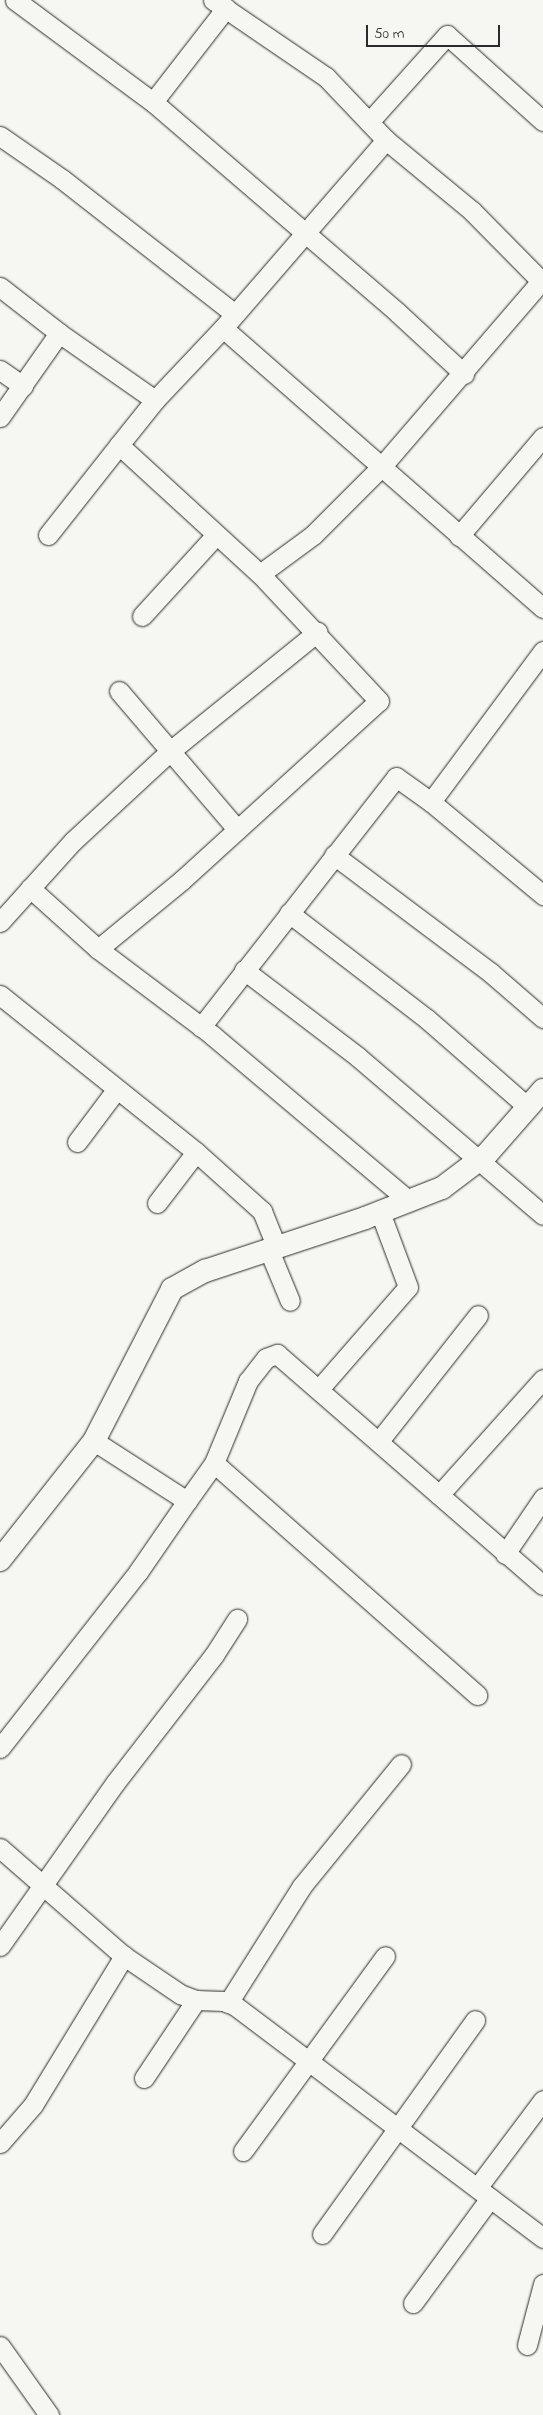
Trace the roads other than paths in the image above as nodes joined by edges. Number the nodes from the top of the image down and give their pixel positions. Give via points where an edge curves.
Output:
1 (15, 0) edge
2 (220, 4) edge
3 (153, 102) junction
4 (543, 121) edge
5 (369, 122) junction
6 (0, 136) edge
7 (386, 140) junction
8 (304, 232) junction
9 (542, 280) edge
10 (0, 287) edge
11 (235, 314) junction
12 (223, 328) junction
13 (59, 333) junction
14 (0, 370) edge
15 (464, 374) junction
16 (23, 386) junction
17 (155, 400) junction
18 (0, 417) edge
19 (543, 437) edge
20 (119, 445) junction
21 (382, 466) junction
22 (48, 535) dead end
23 (216, 535) junction
24 (459, 536) junction
25 (260, 574) junction
26 (543, 608) edge
27 (142, 616) dead end
28 (317, 632) junction
29 (543, 651) edge
30 (119, 691) dead end
31 (170, 752) junction
32 (431, 802) junction
33 (237, 829) junction
34 (334, 855) junction
35 (30, 888) junction
36 (543, 895) edge
37 (288, 913) junction
38 (0, 922) edge
39 (98, 949) junction
40 (244, 970) junction
41 (0, 995) edge
42 (543, 1018) edge
43 (202, 1027) junction
44 (116, 1090) junction
45 (543, 1090) edge
46 (528, 1107) junction
47 (77, 1142) dead end
48 (196, 1152) junction
49 (480, 1159) junction
50 (409, 1201) junction
51 (157, 1203) dead end
52 (380, 1212) junction
53 (543, 1215) edge
54 (272, 1247) junction
55 (290, 1301) dead end
56 (478, 1315) dead end
57 (543, 1379) edge
58 (318, 1389) junction
59 (94, 1441) junction
60 (379, 1441) junction
61 (214, 1462) junction
62 (439, 1494) junction
63 (543, 1498) edge
64 (187, 1501) junction
65 (505, 1554) junction
66 (0, 1560) edge
67 (543, 1585) edge
68 (237, 1619) dead end
69 (477, 1694) dead end
70 (0, 1748) edge
71 (401, 1764) dead end
72 (0, 1848) edge
73 (41, 1887) junction
74 (0, 1946) edge
75 (124, 1956) junction
76 (385, 1956) dead end
77 (196, 2000) junction
78 (228, 2003) junction
79 (475, 2020) dead end
80 (308, 2061) junction
81 (144, 2078) dead end
82 (543, 2100) edge
83 (397, 2129) junction
84 (0, 2143) edge
85 (242, 2151) dead end
86 (483, 2193) junction
87 (322, 2234) dead end
88 (543, 2238) edge
89 (543, 2284) edge
90 (414, 2303) dead end
91 (526, 2345) dead end
92 (0, 2346) edge
93 (49, 2415) edge

1 - 3 street
2 - 3 street
2 - 5 street via 326,77
3 - 8 street
4 - 5 street via 447,35
5 - 7 street
6 - 11 street via 62,179
7 - 8 street
7 - 9 street via 472,211
8 - 11 street
8 - 15 street
9 - 15 street
10 - 13 street
11 - 12 street
12 - 17 street
12 - 21 street
13 - 16 street
13 - 17 street
14 - 16 street
15 - 21 street
16 - 18 street
17 - 20 street
19 - 24 street
20 - 22 street
20 - 23 street
21 - 24 street
21 - 25 street via 314,536
23 - 25 street
23 - 27 street
24 - 26 street
25 - 28 street
28 - 31 street
28 - 33 street via 379,701
29 - 32 street
30 - 31 street
31 - 33 street
31 - 35 street via 73,841
32 - 34 street via 396,777
32 - 36 street
33 - 39 street via 182,880
34 - 37 street
34 - 42 street via 491,973
35 - 38 street
35 - 39 street
37 - 40 street
37 - 46 street via 427,1019
39 - 43 street
40 - 43 street
40 - 49 street via 358,1057
41 - 44 street
43 - 50 street
44 - 47 street
44 - 48 street
45 - 46 street
46 - 49 street
48 - 51 street
48 - 54 street via 262,1211
49 - 50 street via 442,1188
49 - 53 street
50 - 52 street
52 - 54 street
52 - 58 street via 408,1287
54 - 55 street
54 - 59 street via 205,1271 172,1289
56 - 60 street
57 - 62 street
58 - 60 street
58 - 61 street via 277,1354 266,1358 248,1381
59 - 64 street
59 - 66 street
60 - 62 street
61 - 64 street
61 - 69 street
62 - 65 street
63 - 65 street
64 - 70 street via 138,1572
65 - 67 street
68 - 73 street via 214,1655 115,1783
71 - 78 street via 302,1886
72 - 73 street
73 - 74 street
73 - 75 street via 92,1926
75 - 77 street via 180,1994
75 - 84 street via 33,2105
76 - 80 street
77 - 78 street
77 - 81 street
78 - 80 street
79 - 83 street
80 - 83 street
80 - 85 street
82 - 86 street
83 - 86 street
83 - 87 street
86 - 88 street
86 - 90 street
89 - 91 street
92 - 93 street

